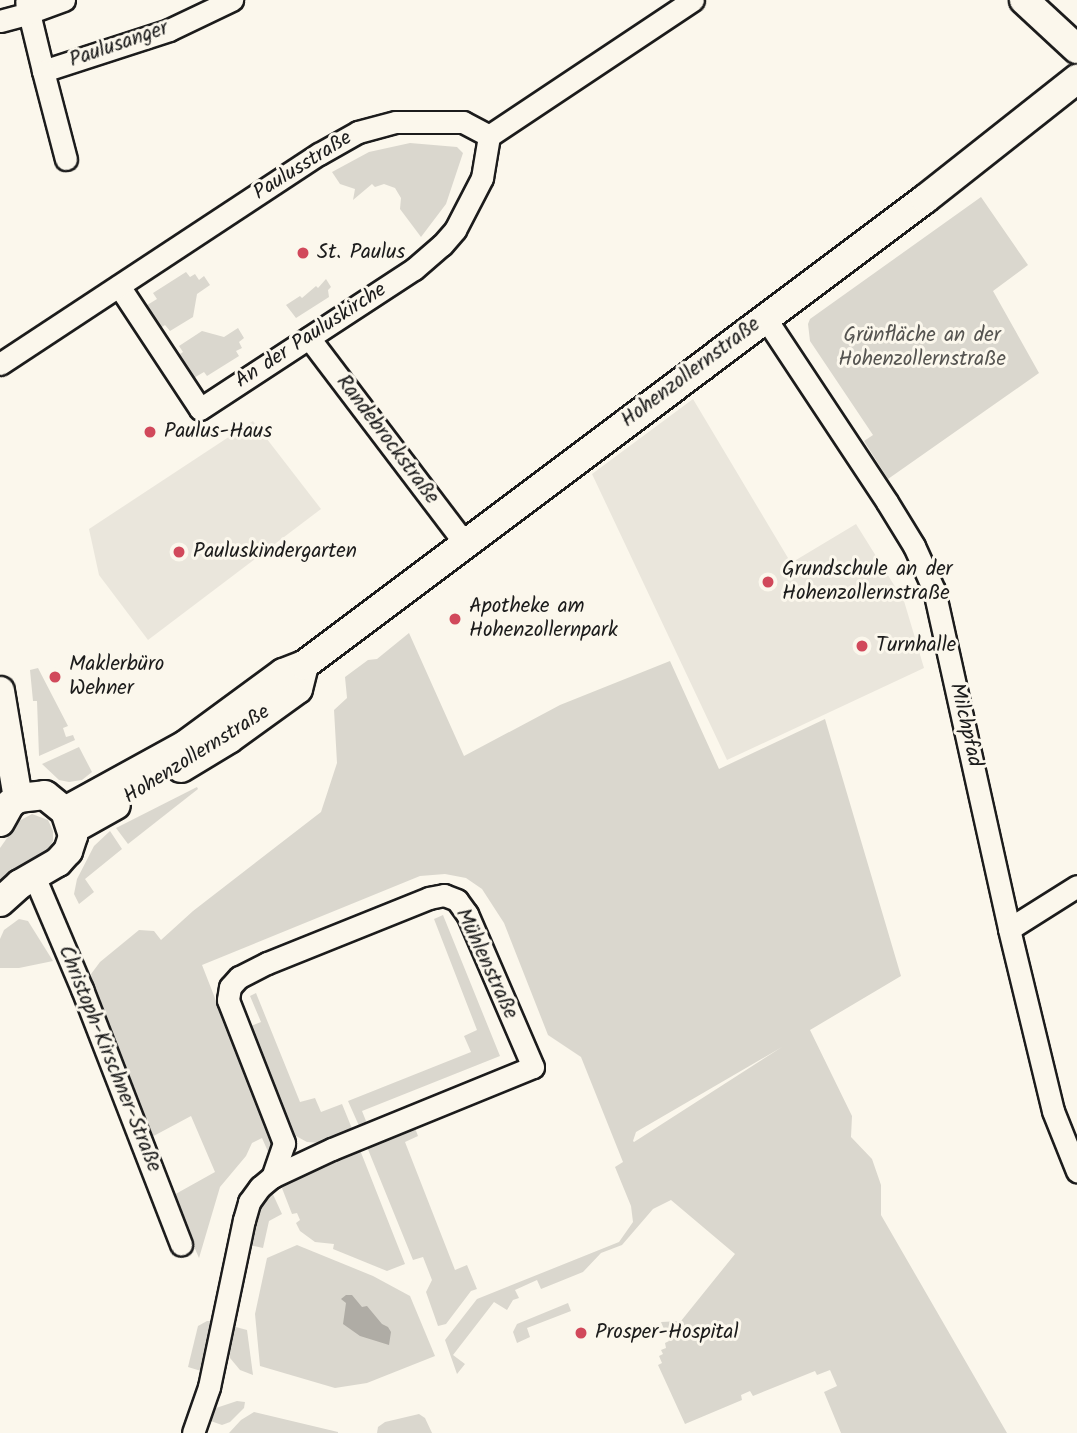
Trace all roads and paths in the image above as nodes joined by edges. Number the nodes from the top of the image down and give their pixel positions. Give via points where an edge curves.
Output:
1 (64, 0) edge
2 (232, 0) edge
3 (693, 0) edge
4 (1024, 0) edge
5 (27, 7) edge
6 (0, 21) edge
7 (1077, 49) edge
8 (43, 71) junction
9 (1077, 79) edge
10 (489, 136) junction
11 (66, 159) dead end
12 (119, 286) junction
13 (764, 316) junction
14 (309, 338) junction
15 (0, 364) edge
16 (464, 542) junction
17 (0, 691) edge
18 (18, 798) junction
19 (69, 820) junction
20 (0, 822) edge
21 (34, 876) junction
22 (1077, 886) edge
23 (0, 902) edge
24 (1009, 929) junction
25 (1077, 1171) edge
26 (272, 1177) junction
27 (181, 1244) dead end
28 (193, 1433) edge

1 - 5 street
2 - 8 street, Paulusanger via 169,30
3 - 10 street
4 - 7 main road
5 - 6 street
5 - 8 street, Paulusanger
8 - 11 street, Paulusanger
9 - 13 main road, Hohenzollernstraße
10 - 12 street, Paulusstraße via 463,122 396,122 358,132
10 - 14 street, An der Pauluskirche via 482,178 456,230 442,246
12 - 14 street, An der Pauluskirche via 200,409
12 - 15 street, Paulusstraße
13 - 16 main road, Hohenzollernstraße
13 - 24 street, Milchpfad via 887,502 934,590
14 - 16 street, Randebrockstraße
16 - 19 main road, Hohenzollernstraße via 304,665 298,689 229,739
17 - 18 main road
18 - 19 main road via 44,796
18 - 20 main road
19 - 21 main road via 68,851
21 - 23 main road
21 - 27 street, Christoph-Kirschner-Straße
22 - 24 street
24 - 25 street, Milchpfad via 1054,1111
26 - 26 street, Mühlenstraße via 533,1068 457,900 444,895 429,898 267,963 230,987 228,1000 284,1143
26 - 28 street, Mühlenstraße via 249,1202 209,1387

